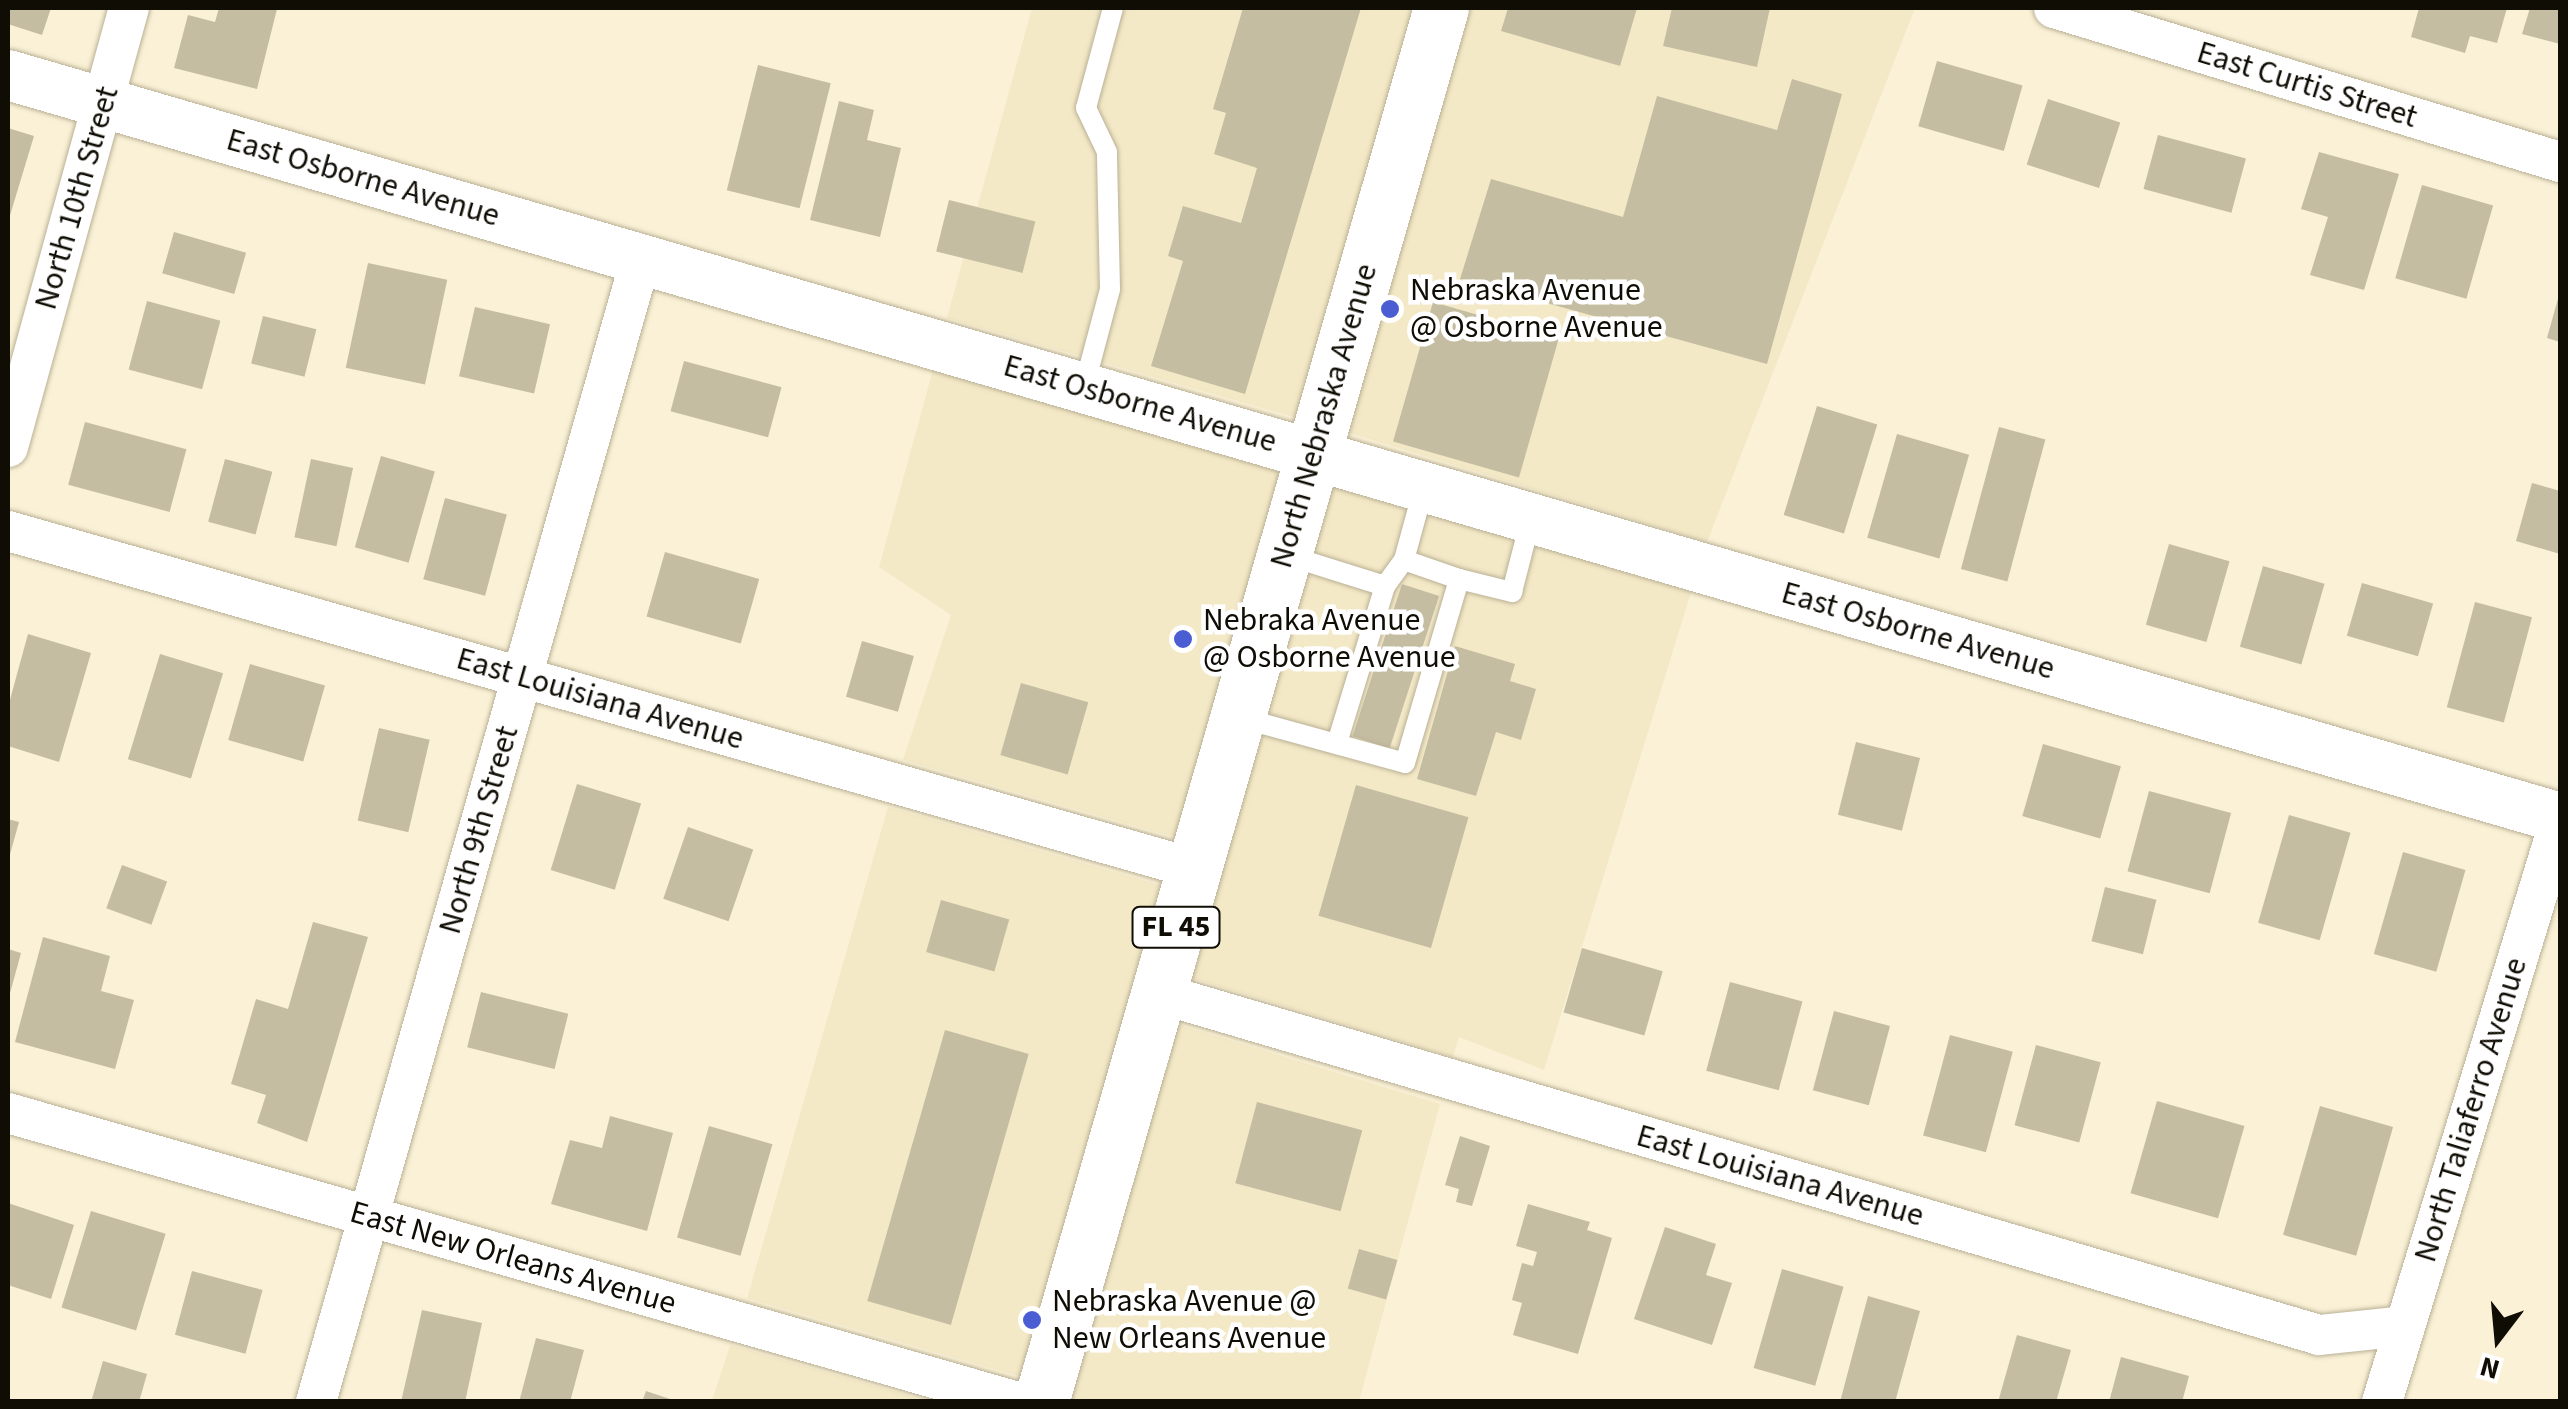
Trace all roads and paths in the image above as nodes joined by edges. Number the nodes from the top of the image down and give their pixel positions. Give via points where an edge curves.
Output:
1 (129, 8) edge
2 (1114, 8) edge
3 (1441, 8) edge
4 (2054, 8) edge
5 (8, 75) edge
6 (104, 103) junction
7 (2560, 162) edge
8 (642, 258) junction
9 (1084, 387) junction
10 (8, 447) edge
11 (1314, 454) junction
12 (1424, 487) junction
13 (1531, 518) junction
14 (8, 531) edge
15 (1284, 554) junction
16 (1404, 560) junction
17 (1459, 579) junction
18 (1386, 586) junction
19 (523, 678) junction
20 (1236, 716) junction
21 (1337, 742) junction
22 (2560, 819) edge
23 (1192, 868) junction
24 (1158, 993) junction
25 (8, 1113) edge
26 (368, 1216) junction
27 (2404, 1326) junction
28 (316, 1402) edge
29 (1018, 1402) edge
30 (1041, 1402) edge
31 (2382, 1402) edge

1 - 6 street, North 10th Street
2 - 9 lane via 1086,108 1107,152 1110,289
3 - 11 main road, North Nebraska Avenue / FL 45
4 - 7 street, East Curtis Street
5 - 6 street, East Osborne Avenue
6 - 8 street, East Osborne Avenue
6 - 10 street, North 10th Street
8 - 9 street, East Osborne Avenue
8 - 19 street, North 9th Street
9 - 11 street, East Osborne Avenue
11 - 12 street, East Osborne Avenue
11 - 15 main road, North Nebraska Avenue / FL 45
12 - 13 street, East Osborne Avenue
12 - 16 lane
13 - 17 lane via 1512,592
13 - 22 street, East Osborne Avenue
14 - 19 street, East Louisiana Avenue
15 - 18 lane
15 - 20 main road, North Nebraska Avenue / FL 45
16 - 17 lane
16 - 18 lane
17 - 21 lane via 1412,707 1405,764
18 - 21 lane via 1378,632
19 - 23 street, East Louisiana Avenue
19 - 26 street, North 9th Street
20 - 21 lane
20 - 23 main road, North Nebraska Avenue / FL 45
22 - 27 street, North Taliaferro Avenue
23 - 24 main road, North Nebraska Avenue / FL 45
24 - 27 street, East Louisiana Avenue via 2319,1335
24 - 30 main road, North Nebraska Avenue / FL 45
25 - 26 street, East New Orleans Avenue
26 - 28 street, North 9th Street
26 - 29 street, East New Orleans Avenue
27 - 31 street, North Taliaferro Avenue

